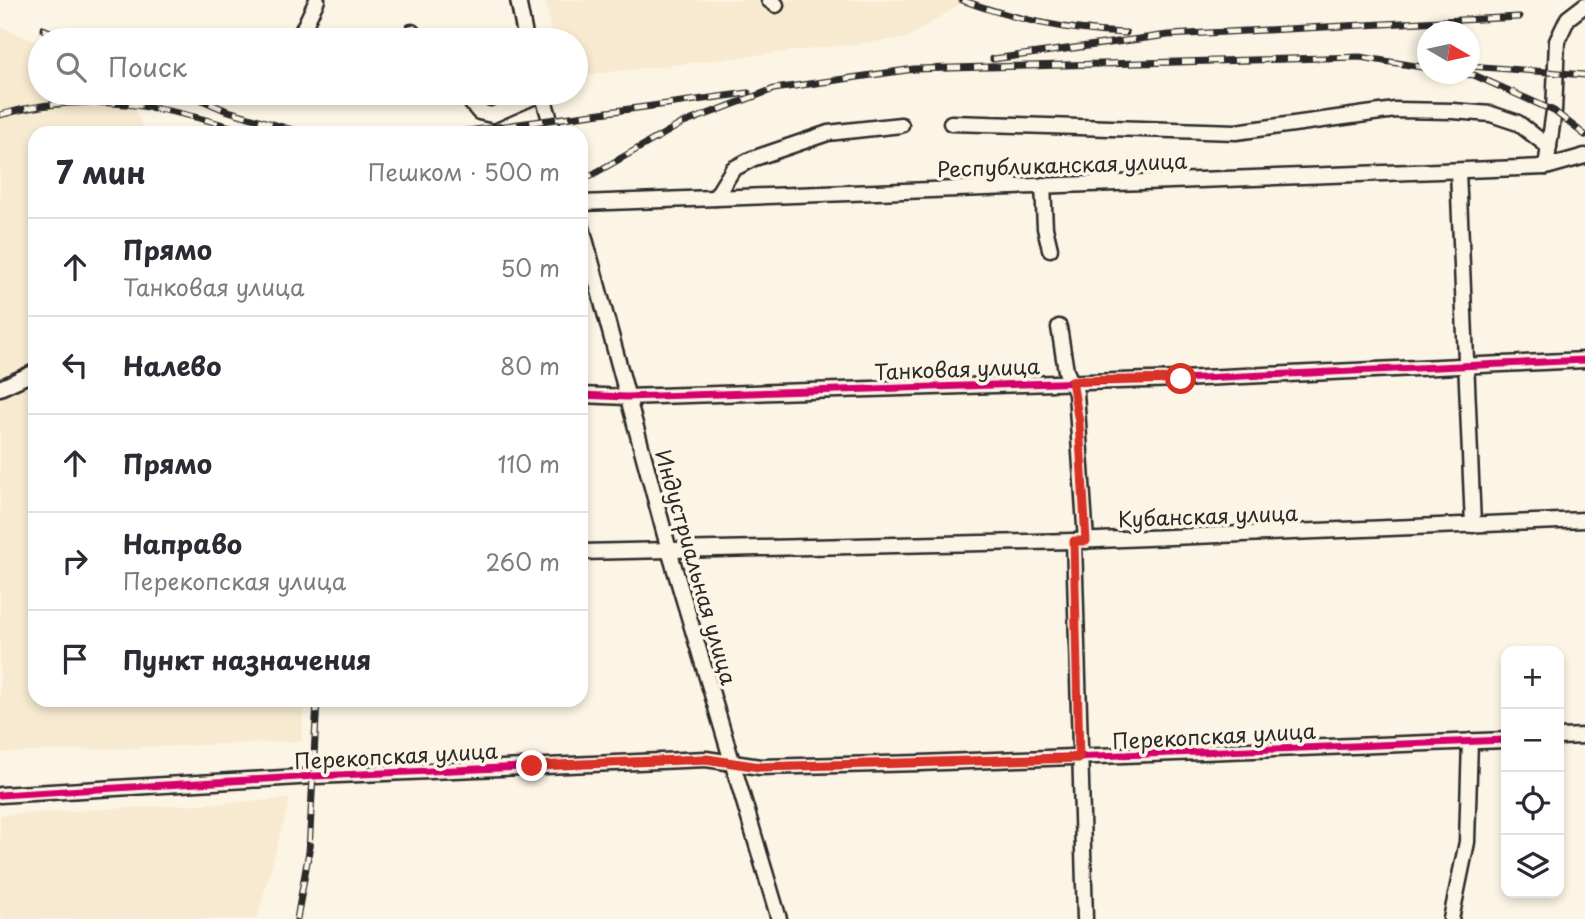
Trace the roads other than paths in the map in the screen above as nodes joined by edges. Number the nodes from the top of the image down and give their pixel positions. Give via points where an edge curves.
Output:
1 (317, 0) edge
2 (518, 0) edge
3 (1585, 5) edge
4 (304, 28) edge
5 (524, 28) edge
6 (475, 105) edge
7 (519, 105) edge
8 (546, 105) edge
9 (951, 122) dead end
10 (901, 125) dead end
11 (552, 126) edge
12 (1549, 147) junction
13 (1585, 156) edge
14 (1546, 167) junction
15 (1458, 171) junction
16 (1043, 185) junction
17 (715, 198) junction
18 (588, 203) edge
19 (1050, 249) dead end
20 (588, 251) edge
21 (1059, 327) dead end
22 (1585, 360) edge
23 (1466, 365) junction
24 (28, 375) edge
25 (1072, 381) junction
26 (0, 388) edge
27 (588, 396) edge
28 (626, 397) junction
29 (1585, 520) edge
30 (1473, 525) junction
31 (1080, 541) junction
32 (669, 550) junction
33 (588, 552) edge
34 (1585, 736) edge
35 (1564, 737) edge
36 (1501, 740) edge
37 (1470, 741) junction
38 (1079, 758) junction
39 (731, 761) junction
40 (0, 795) edge
41 (779, 919) edge
42 (1085, 919) edge
43 (1451, 919) edge

1 - 4 street
2 - 5 street
3 - 12 street via 1568,18 1557,41
6 - 7 street via 485,115
8 - 11 street
9 - 12 street via 1236,132 1395,110 1453,111 1491,114 1518,123
10 - 17 street via 828,133 752,159 733,169
12 - 14 street
13 - 14 street, Республиканская улица
14 - 15 street, Республиканская улица
15 - 16 street, Республиканская улица
15 - 23 street
16 - 17 street, Республиканская улица
16 - 19 street
17 - 18 street, Республиканская улица
20 - 28 street, Индустриальная улица
21 - 25 street
22 - 23 street, Танковая улица
23 - 25 street, Танковая улица
23 - 30 street
24 - 26 street
25 - 28 street, Танковая улица
25 - 31 street via 1079,422
27 - 28 street, Танковая улица
28 - 32 street, Индустриальная улица
29 - 30 street, Кубанская улица
30 - 31 street, Кубанская улица
31 - 32 street, Кубанская улица
31 - 38 street
32 - 33 street, Кубанская улица
32 - 39 street, Индустриальная улица
34 - 35 street
36 - 37 street, Перекопская улица
37 - 38 street, Перекопская улица
37 - 43 street via 1467,842
38 - 39 street, Перекопская улица via 760,767
38 - 42 street
39 - 40 street, Перекопская улица via 328,775
39 - 41 street, Индустриальная улица

